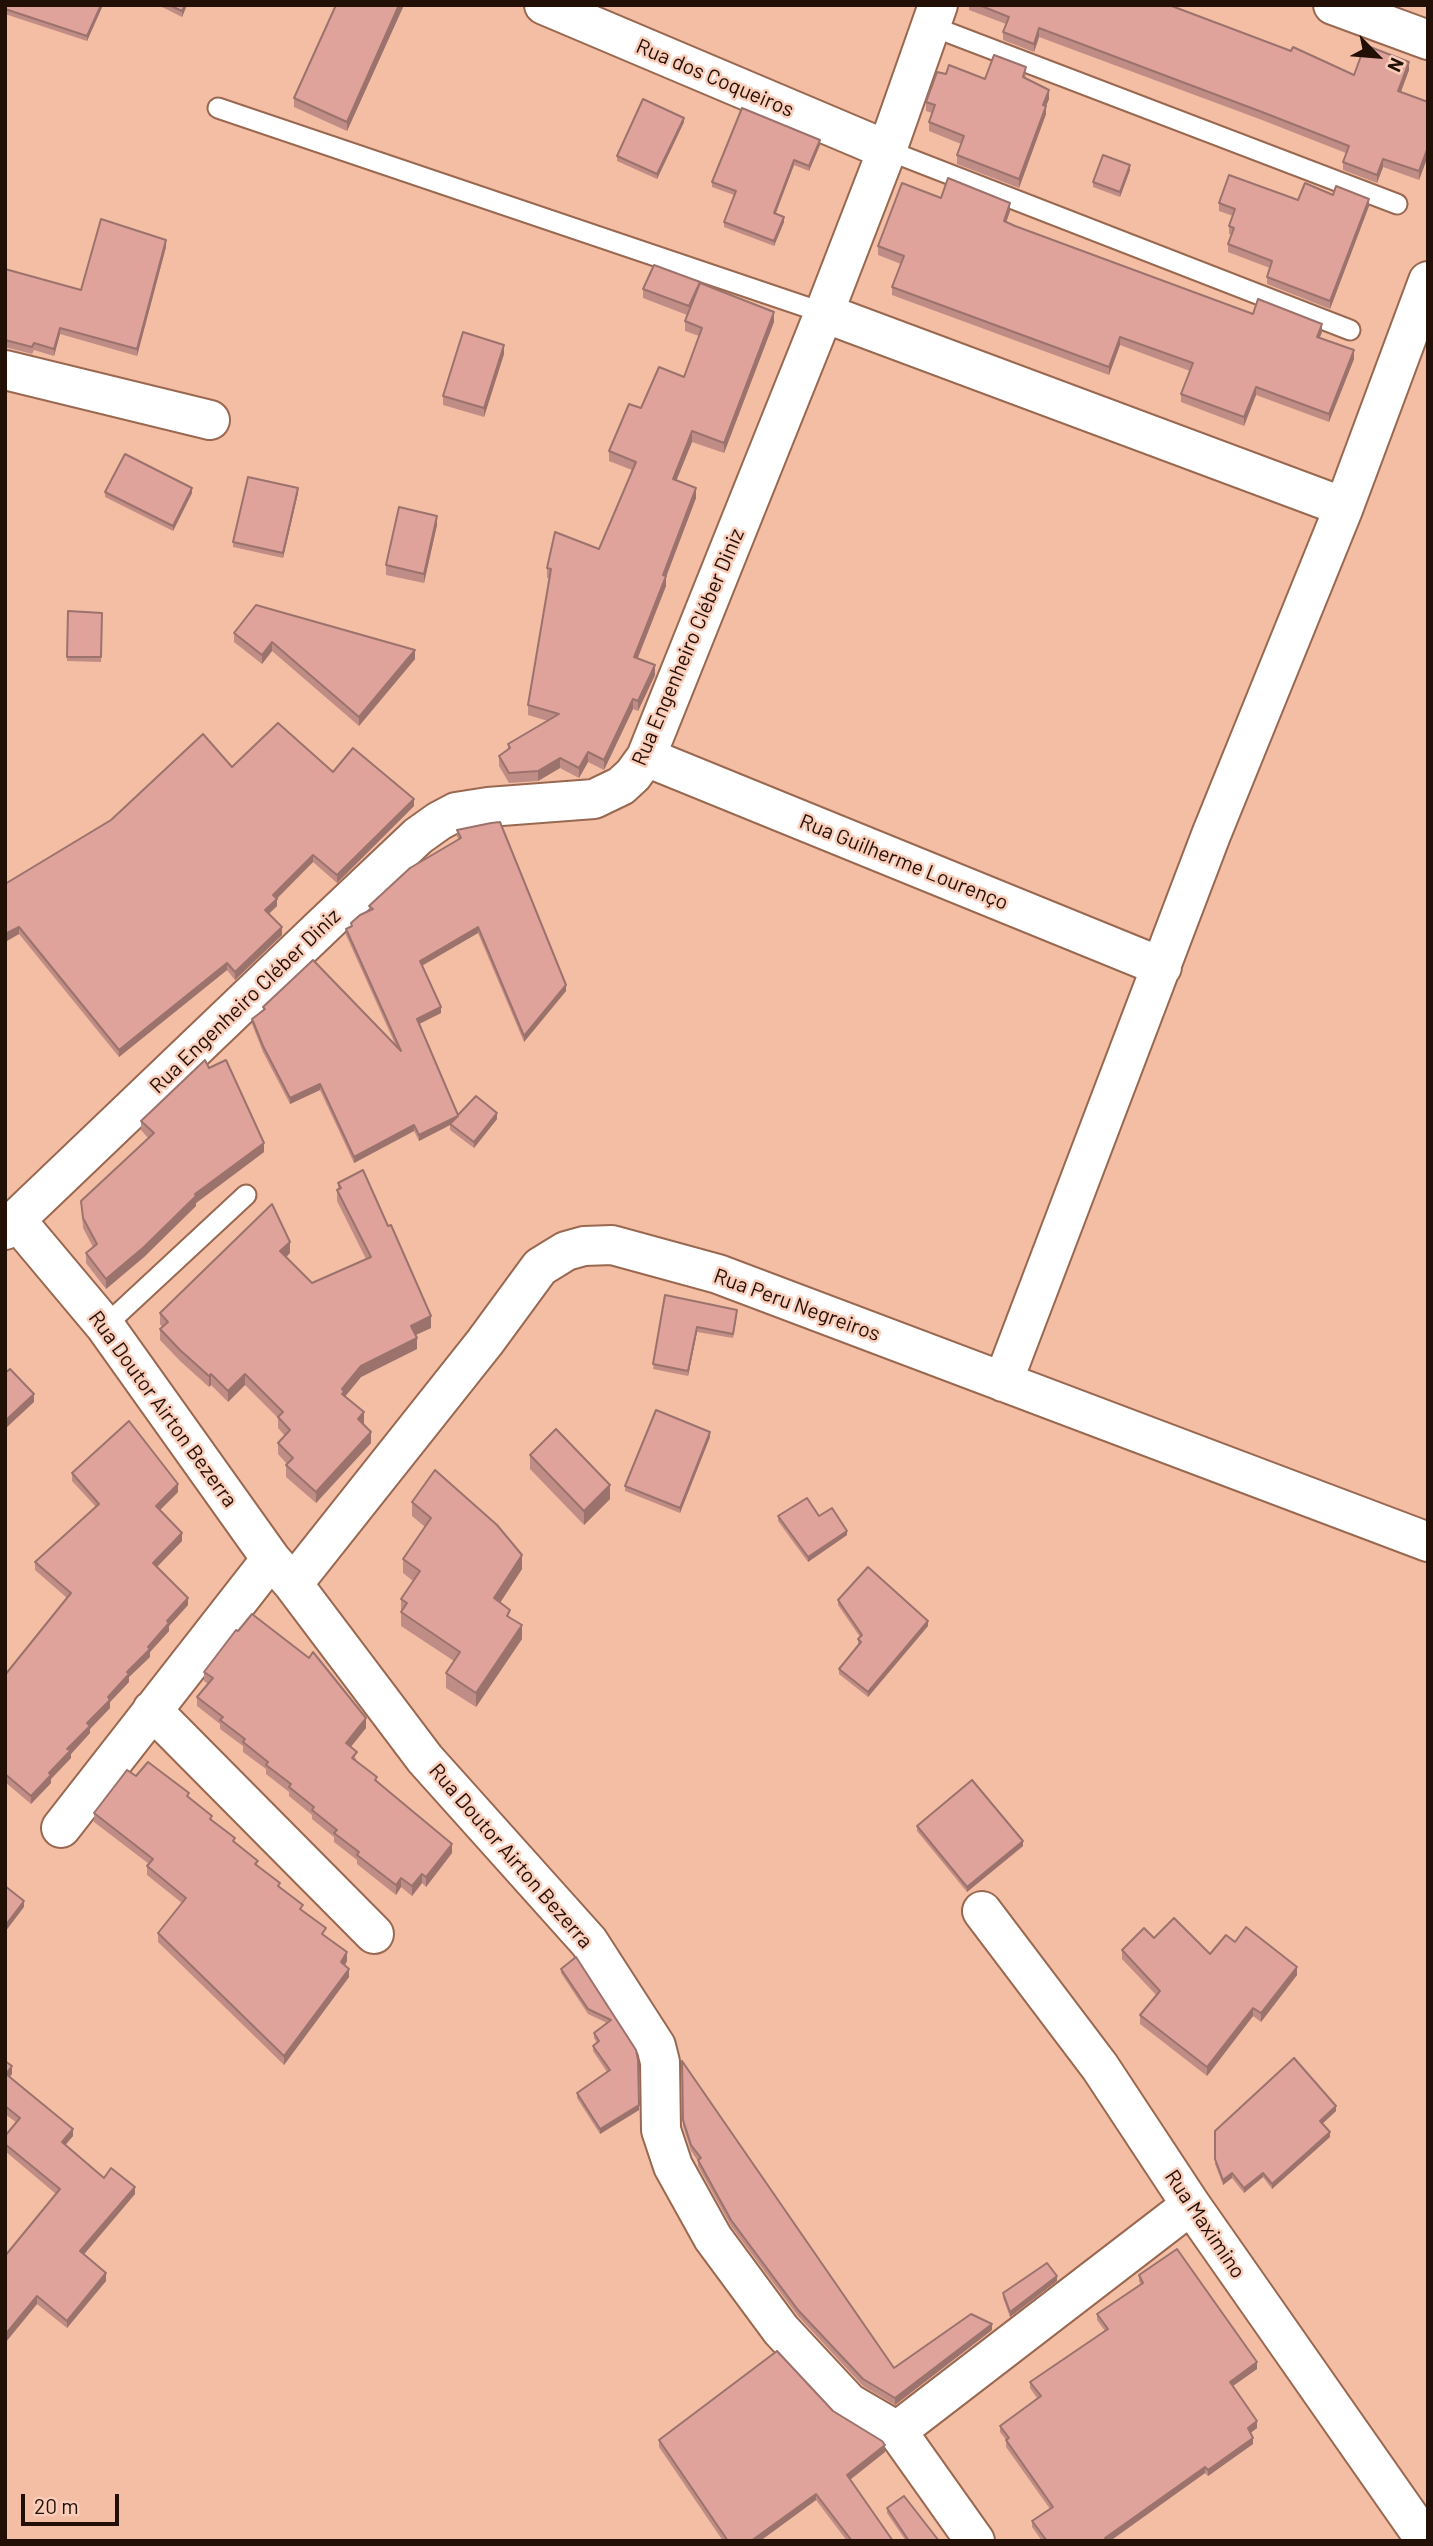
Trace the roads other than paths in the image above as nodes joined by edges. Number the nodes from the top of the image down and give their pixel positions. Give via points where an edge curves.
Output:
1 (544, 5) edge
2 (1333, 5) edge
3 (934, 15) edge
4 (1428, 40) edge
5 (218, 108) dead end
6 (887, 150) junction
7 (1397, 204) dead end
8 (1428, 281) edge
9 (824, 313) junction
10 (1350, 330) dead end
11 (5, 370) edge
12 (209, 420) dead end
13 (1344, 507) junction
14 (646, 757) junction
15 (1162, 967) junction
16 (246, 1195) dead end
17 (11, 1225) edge
18 (105, 1326) junction
19 (1003, 1382) junction
20 (1428, 1542) edge
21 (282, 1572) junction
22 (152, 1710) junction
23 (61, 1828) dead end
24 (982, 1911) dead end
25 (374, 1934) dead end
26 (1191, 2205) junction
27 (897, 2431) junction
28 (975, 2541) edge
29 (1426, 2541) edge

1 - 6 street, Rua dos Coqueiros
2 - 4 street
3 - 6 street, Rua Engenheiro Cléber Diniz
3 - 7 lane
5 - 9 lane
6 - 9 street, Rua Engenheiro Cléber Diniz
6 - 10 lane
8 - 13 street
9 - 13 street
9 - 14 street, Rua Engenheiro Cléber Diniz
11 - 12 street
13 - 15 street
14 - 15 street, Rua Guilherme Lourenço
14 - 17 street, Rua Engenheiro Cléber Diniz via 621,786 594,799 456,812 418,836
15 - 19 street
16 - 18 lane
17 - 18 street, Rua Doutor Airton Bezerra
18 - 21 street, Rua Doutor Airton Bezerra
19 - 20 street, Rua Peru Negreiros
19 - 21 street, Rua Peru Negreiros via 718,1274 612,1245 584,1246 540,1267 485,1342
21 - 22 street, Rua Peru Negreiros
21 - 27 street, Rua Doutor Airton Bezerra via 425,1759 589,1942 656,2046 661,2130 673,2166 713,2238 781,2330 849,2403
22 - 23 street, Rua Peru Negreiros
22 - 25 street
24 - 26 street, Rua Maximino via 1100,2067
26 - 27 street
26 - 29 street, Rua Maximino
27 - 28 street, Rua Doutor Airton Bezerra

